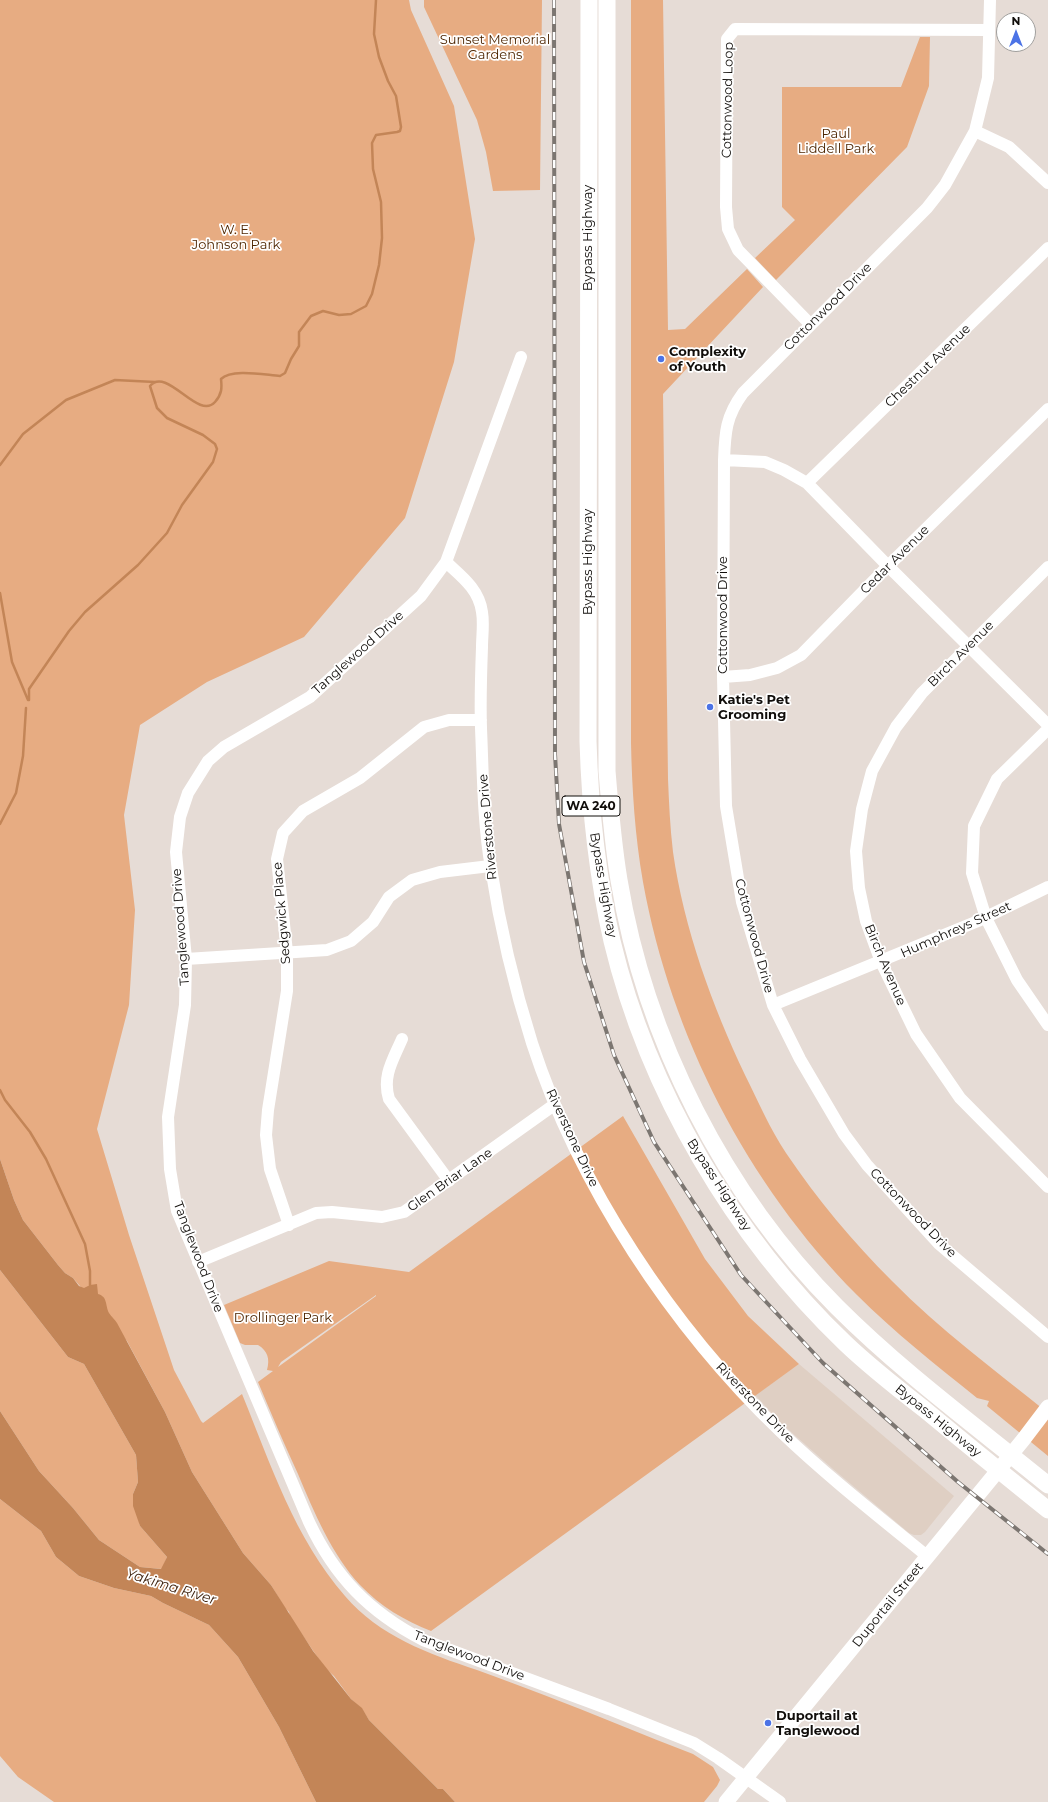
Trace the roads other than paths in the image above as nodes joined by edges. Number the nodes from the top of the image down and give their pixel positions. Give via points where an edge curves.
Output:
1 (588, 0) edge
2 (607, 0) edge
3 (990, 0) edge
4 (989, 30) junction
5 (975, 131) junction
6 (1048, 183) edge
7 (1048, 248) edge
8 (810, 324) junction
9 (521, 357) dead end
10 (1048, 408) edge
11 (724, 460) junction
12 (807, 483) junction
13 (446, 562) junction
14 (888, 566) junction
15 (1048, 567) edge
16 (969, 646) junction
17 (723, 677) junction
18 (481, 720) junction
19 (1048, 725) edge
20 (1048, 730) edge
21 (490, 866) junction
22 (1048, 887) edge
23 (986, 918) junction
24 (286, 952) junction
25 (186, 959) junction
26 (881, 962) junction
27 (773, 1005) junction
28 (1048, 1025) edge
29 (402, 1039) dead end
30 (554, 1105) junction
31 (449, 1181) junction
32 (1048, 1187) edge
33 (289, 1225) junction
34 (198, 1262) junction
35 (1048, 1337) edge
36 (1048, 1407) edge
37 (1010, 1455) junction
38 (998, 1470) junction
39 (1048, 1485) edge
40 (1048, 1510) edge
41 (927, 1556) junction
42 (746, 1777) junction
43 (726, 1802) edge
44 (780, 1802) edge

1 - 38 highway, Bypass Highway / WA 240 via 589,791 595,846 612,942 626,990 662,1083 686,1134 752,1236 807,1303 845,1343
2 - 37 highway, Bypass Highway / WA 240 via 607,771 619,882 638,966 662,1035 683,1084 728,1166 782,1244 807,1275 859,1329
3 - 4 street, Cottonwood Drive
4 - 5 street, Cottonwood Drive via 988,78
4 - 8 street, Cottonwood Loop via 735,29 726,39 728,228 738,250
5 - 6 street via 1009,147
5 - 8 street, Cottonwood Drive via 945,185 927,208
7 - 12 street, Chestnut Avenue
8 - 11 street, Cottonwood Drive via 734,405 724,432
9 - 13 street, Tanglewood Drive
10 - 14 street, Cedar Avenue
11 - 12 street via 765,462
11 - 17 street, Cottonwood Drive
12 - 14 street
13 - 18 street, Riverstone Drive via 473,587 482,610
13 - 25 street, Tanglewood Drive via 421,596 310,697 224,747 208,761 188,793 177,834 176,852
14 - 16 street
14 - 17 street, Cedar Avenue via 801,655 777,668 750,675
15 - 16 street, Birch Avenue
16 - 19 street
16 - 26 street, Birch Avenue via 922,693 900,721 872,771 862,808 856,851 859,888 866,921
17 - 27 street, Cottonwood Drive via 726,806 742,902
18 - 21 street, Riverstone Drive via 484,802
18 - 24 street, Sedgwick Place via 449,720 424,727 360,778 303,811 283,833 277,859
20 - 23 street via 997,778 974,826 972,873
21 - 24 street via 440,872 412,880 390,897 373,922 351,941 327,950
21 - 30 street, Riverstone Drive via 507,958 532,1043
22 - 23 street, Humphreys Street
23 - 26 street, Humphreys Street
23 - 28 street via 1017,980
24 - 25 street
24 - 33 street, Sedgwick Place via 287,991 266,1135 270,1169
25 - 34 street, Tanglewood Drive via 185,1005 168,1117 170,1168 177,1210
26 - 27 street, Humphreys Street
26 - 32 street, Birch Avenue via 916,1034 960,1098
27 - 35 street, Cottonwood Drive via 808,1073 844,1134 867,1165 939,1244
29 - 31 street via 386,1079 389,1099
30 - 31 street, Glen Briar Lane
30 - 41 street, Riverstone Drive via 598,1193 644,1268 707,1352 746,1397 803,1453
31 - 33 street, Glen Briar Lane via 404,1212 382,1217 316,1213
33 - 34 street, Glen Briar Lane
34 - 42 street, Tanglewood Drive via 316,1536 335,1568 371,1607 394,1624 434,1644 694,1743
36 - 37 main road, Duportail Street
37 - 38 main road, Duportail Street
37 - 39 highway, Bypass Highway / WA 240
38 - 40 highway, Bypass Highway / WA 240
38 - 41 main road, Duportail Street
41 - 42 main road, Duportail Street
42 - 43 main road, Duportail Street
42 - 44 street, Tanglewood Drive

